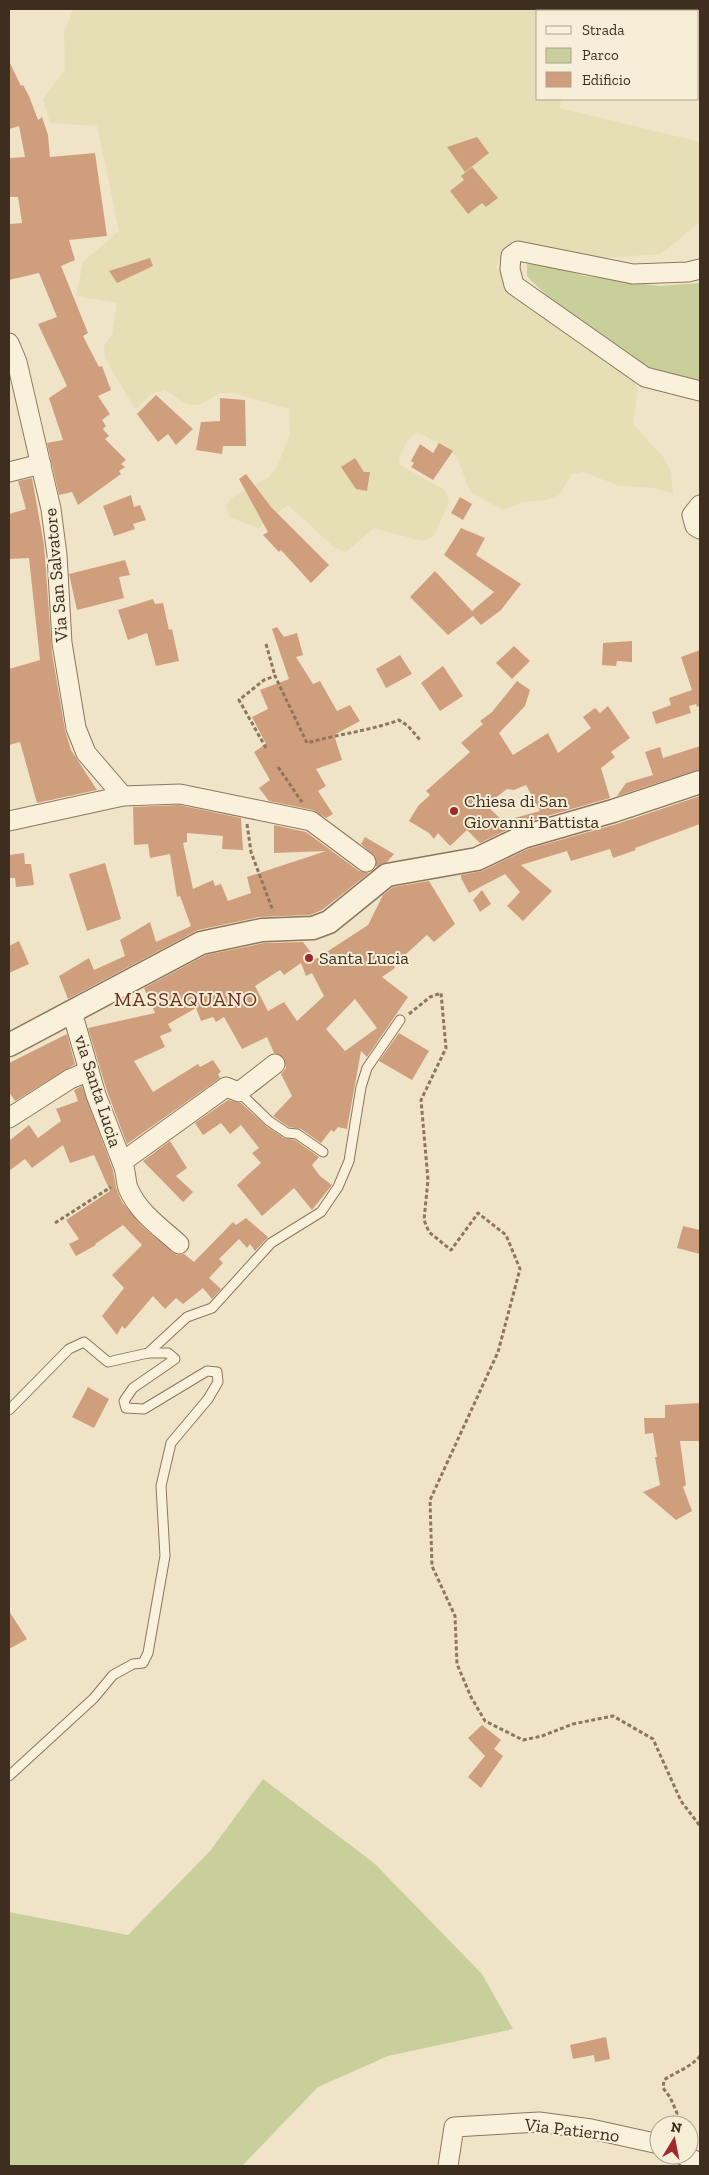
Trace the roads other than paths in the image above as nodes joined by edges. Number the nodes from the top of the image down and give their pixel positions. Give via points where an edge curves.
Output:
1 (700, 269) edge
2 (9, 344) edge
3 (700, 391) edge
4 (41, 464) junction
5 (9, 472) edge
6 (700, 506) edge
7 (700, 529) edge
8 (700, 782) edge
9 (123, 796) junction
10 (9, 820) edge
11 (366, 862) dead end
12 (72, 1012) junction
13 (400, 1020) road end
14 (9, 1045) edge
15 (275, 1064) dead end
16 (89, 1071) junction
17 (239, 1092) junction
18 (9, 1118) edge
19 (323, 1152) dead end
20 (122, 1162) junction
21 (178, 1244) dead end
22 (148, 1353) junction
23 (9, 1410) edge
24 (9, 1776) edge
25 (649, 2142) edge
26 (448, 2166) edge

1 - 3 street via 634,274 518,252 511,256 510,269 514,285 645,378
2 - 4 street, Via San Salvatore via 17,362
4 - 5 street
4 - 9 street, Via San Salvatore via 57,555 62,643 76,728 86,752
6 - 7 street via 692,515 695,526
8 - 12 street via 523,837 477,859 387,875 329,922 313,928 262,930 201,943
9 - 10 street
9 - 11 street via 180,794 311,821
12 - 14 street
12 - 16 street, via Santa Lucia
13 - 22 lane via 367,1068 349,1160 338,1187 320,1212 271,1243 212,1308 187,1317
15 - 17 street
16 - 18 street via 70,1079
16 - 20 street, via Santa Lucia
17 - 19 lane via 269,1121 287,1133 297,1134
17 - 20 street, via Santa Lucia via 226,1087
20 - 21 street via 127,1186 139,1208
22 - 23 lane via 108,1362 84,1342 70,1349
22 - 24 lane via 168,1353 175,1359 133,1388 124,1401 126,1408 144,1409 207,1371 217,1372 218,1382 171,1443 161,1486 165,1556 148,1653 143,1663 132,1664 113,1674 88,1704
25 - 26 street, Via Patierno via 539,2122 454,2127

